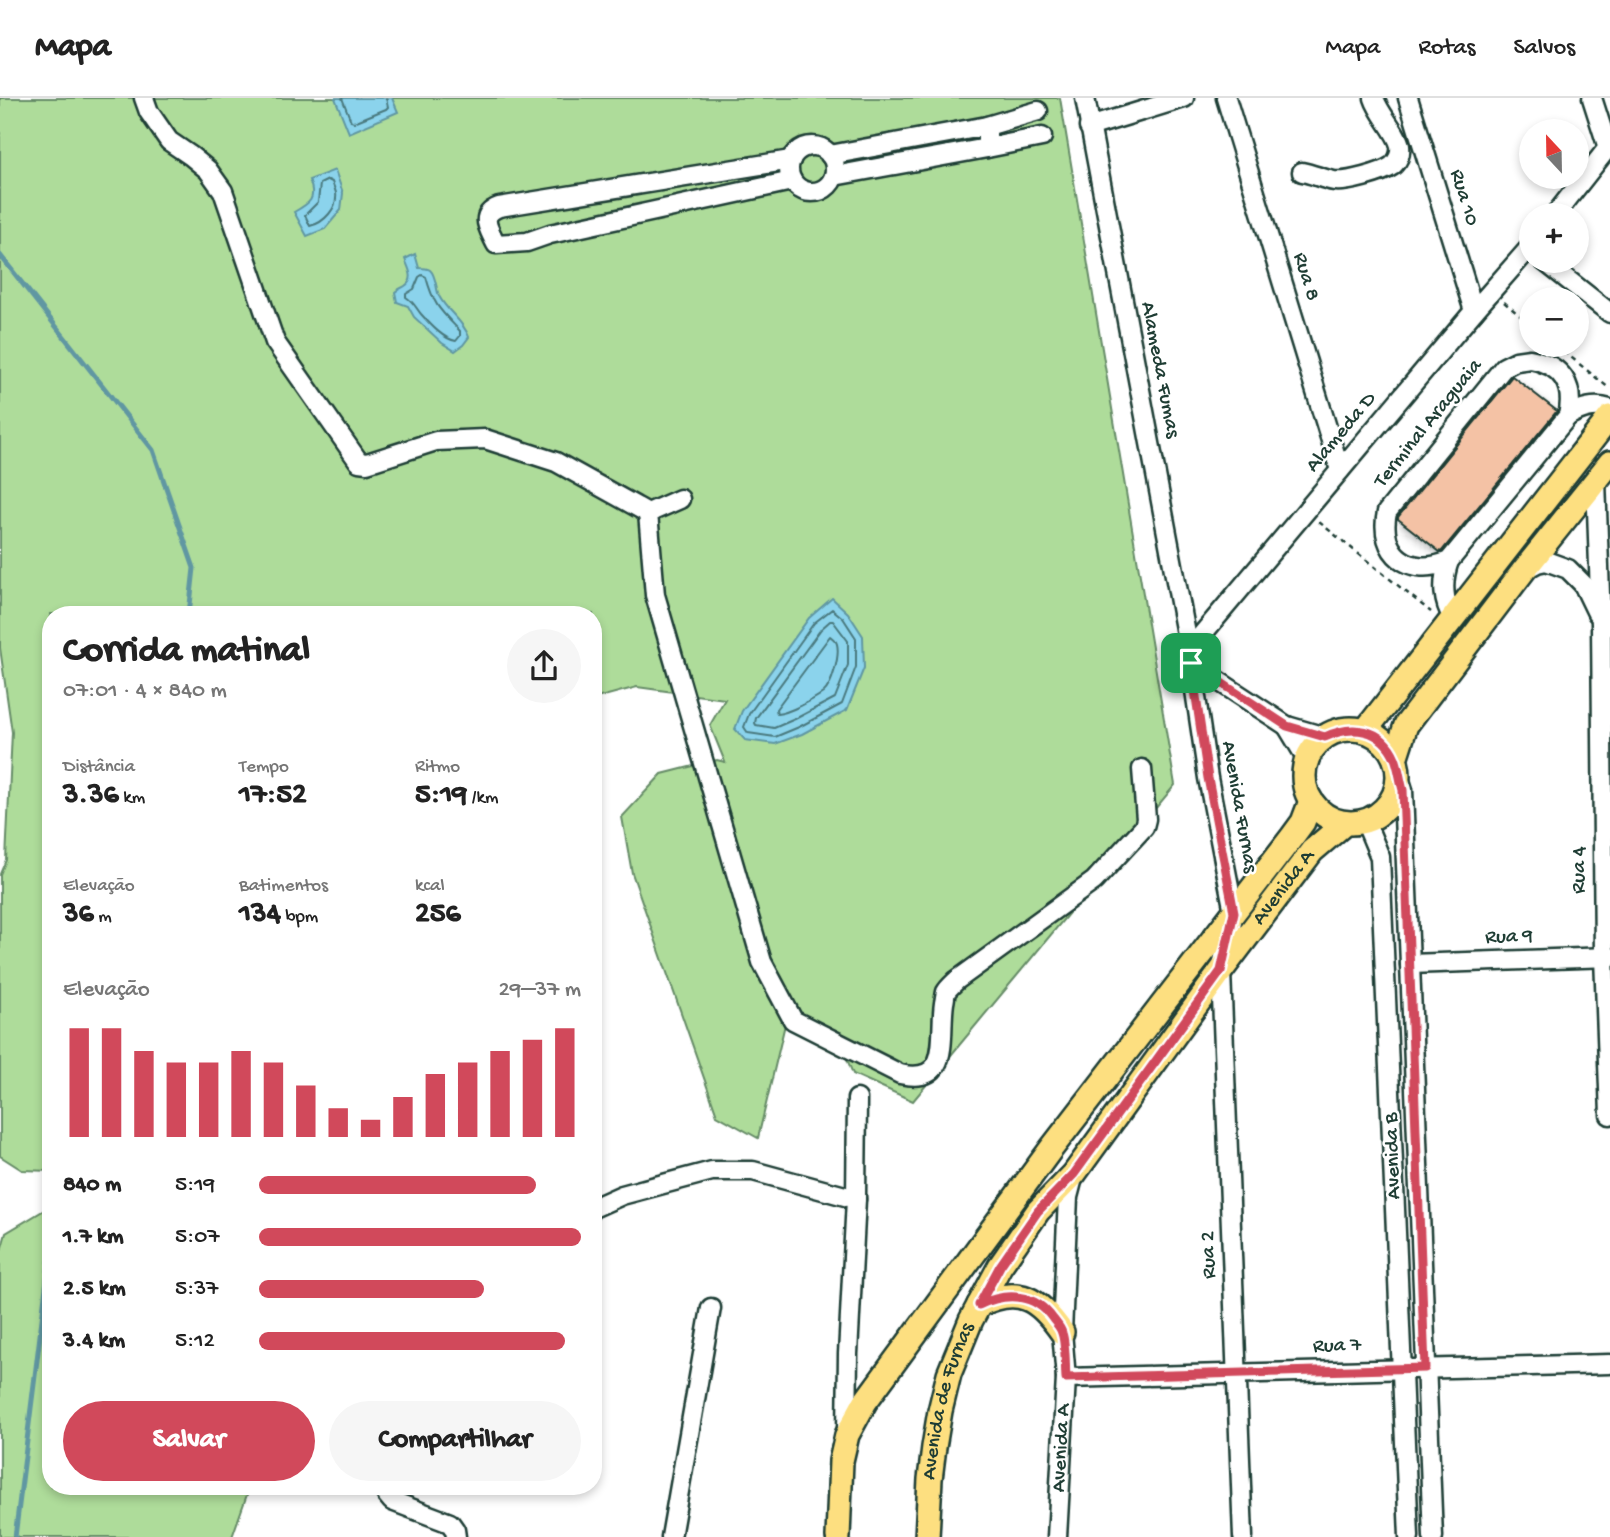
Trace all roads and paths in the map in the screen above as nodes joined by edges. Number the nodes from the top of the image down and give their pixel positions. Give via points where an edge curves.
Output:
1 (144, 98) edge
2 (1184, 98) edge
3 (1226, 98) edge
4 (1374, 98) edge
5 (1408, 98) edge
6 (1592, 98) edge
7 (1087, 99) edge
8 (1038, 111) dead end
9 (986, 126) junction
10 (1090, 127) junction
11 (1042, 137) dead end
12 (1609, 147) edge
13 (987, 148) junction
14 (830, 155) junction
15 (791, 160) junction
16 (1302, 172) dead end
17 (834, 176) junction
18 (792, 181) junction
19 (1565, 203) edge
20 (1519, 261) edge
21 (1559, 273) edge
22 (1496, 295) dead end
23 (1474, 312) junction
24 (1610, 313) edge
25 (1519, 315) edge
26 (1571, 357) edge
27 (1610, 389) edge
28 (1610, 409) edge
29 (1568, 416) junction
30 (1610, 416) edge
31 (1340, 470) junction
32 (1603, 471) edge
33 (680, 499) dead end
34 (648, 513) junction
35 (1317, 520) dead end
36 (1449, 561) junction
37 (1524, 570) junction
38 (1445, 617) junction
39 (1601, 624) junction
40 (1190, 657) junction
41 (1287, 726) junction
42 (1365, 731) junction
43 (1325, 737) junction
44 (1307, 758) junction
45 (1397, 767) junction
46 (1142, 769) dead end
47 (1311, 801) junction
48 (1355, 822) junction
49 (1234, 912) junction
50 (1607, 957) edge
51 (1410, 964) junction
52 (1221, 971) junction
53 (857, 1099) dead end
54 (1610, 1115) edge
55 (1074, 1174) junction
56 (856, 1199) junction
57 (602, 1204) edge
58 (979, 1305) junction
59 (711, 1308) dead end
60 (1062, 1332) junction
61 (848, 1354) junction
62 (1610, 1364) edge
63 (1402, 1368) junction
64 (1425, 1368) junction
65 (1237, 1373) junction
66 (1066, 1378) junction
67 (865, 1402) junction
68 (847, 1435) junction
69 (387, 1495) edge
70 (456, 1537) edge
71 (671, 1537) edge
72 (838, 1537) edge
73 (927, 1537) edge
74 (1057, 1537) edge
75 (1243, 1537) edge
76 (1409, 1537) edge
77 (1433, 1537) edge

1 - 34 street via 169,141 208,170 223,191 275,342 359,462 436,441 485,439 556,462
2 - 10 street
3 - 31 street, Rua 8
4 - 16 street via 1400,145 1400,156 1393,165 1372,175 1336,181
5 - 23 street, Rua 10
6 - 12 street
7 - 10 street, Alameda Fumas
8 - 9 street
9 - 13 street
9 - 14 street
10 - 40 street, Alameda Fumas
11 - 13 street
12 - 19 street
13 - 17 street
14 - 15 street via 809,147
14 - 17 street
15 - 18 street
15 - 18 street via 499,207 486,217 496,244 527,242
17 - 18 street via 825,188 811,192
20 - 23 street, Alameda D
21 - 24 street
22 - 25 path
23 - 31 street, Alameda D
26 - 27 path
28 - 29 street via 1597,406
29 - 36 street
29 - 36 street, Terminal Araguaia via 1569,390 1564,377 1553,368 1530,359 1504,367 1387,512 1386,537 1400,559 1424,568
30 - 38 main road
31 - 40 street, Alameda D
32 - 37 main road
32 - 39 street, Rua 4
33 - 34 street
34 - 46 street via 655,595 762,962 793,1020 900,1074 928,1075 940,1056 946,991 1094,881 1144,827
35 - 38 path
36 - 38 street
37 - 39 street, Rua 4 via 1546,561 1568,569 1583,584
37 - 45 main road via 1406,725
38 - 42 main road
39 - 50 street, Rua 4
40 - 41 street
40 - 49 street, Avenida Furnas
41 - 43 street
41 - 44 street
42 - 43 main road via 1351,729
42 - 45 main road via 1387,744
43 - 44 main road
44 - 47 main road via 1305,788
45 - 48 main road via 1397,786 1386,808
45 - 51 street, Avenida B via 1403,790
47 - 48 main road via 1335,821
47 - 49 main road, Avenida A via 1303,822
48 - 52 main road, Avenida A via 1312,851
48 - 63 street, Avenida B via 1380,857
49 - 52 street, Avenida Furnas
49 - 67 main road, Avenida A via 1051,1149
50 - 51 street, Rua 9
50 - 54 street, Rua 4
51 - 64 street, Avenida B
52 - 55 main road, Avenida A
52 - 65 street, Rua 2
53 - 56 street
55 - 58 main road, Avenida de Furnas via 1038,1211
55 - 60 street, Avenida A via 1068,1197
56 - 57 street via 753,1171 712,1171
56 - 61 street
58 - 60 main road via 1002,1296 1035,1301
58 - 73 main road, Avenida de Furnas via 949,1374 940,1411
59 - 71 street
60 - 66 street, Avenida A
61 - 67 street
61 - 68 street
62 - 64 street, Rua 7
63 - 64 street, Rua 7
63 - 65 street, Rua 7
63 - 76 street, Avenida B
64 - 77 street, Avenida B
65 - 66 street, Rua 7
65 - 75 street, Rua 2
66 - 74 street, Avenida A
67 - 68 main road
68 - 72 main road via 841,1461
69 - 70 street via 450,1523

